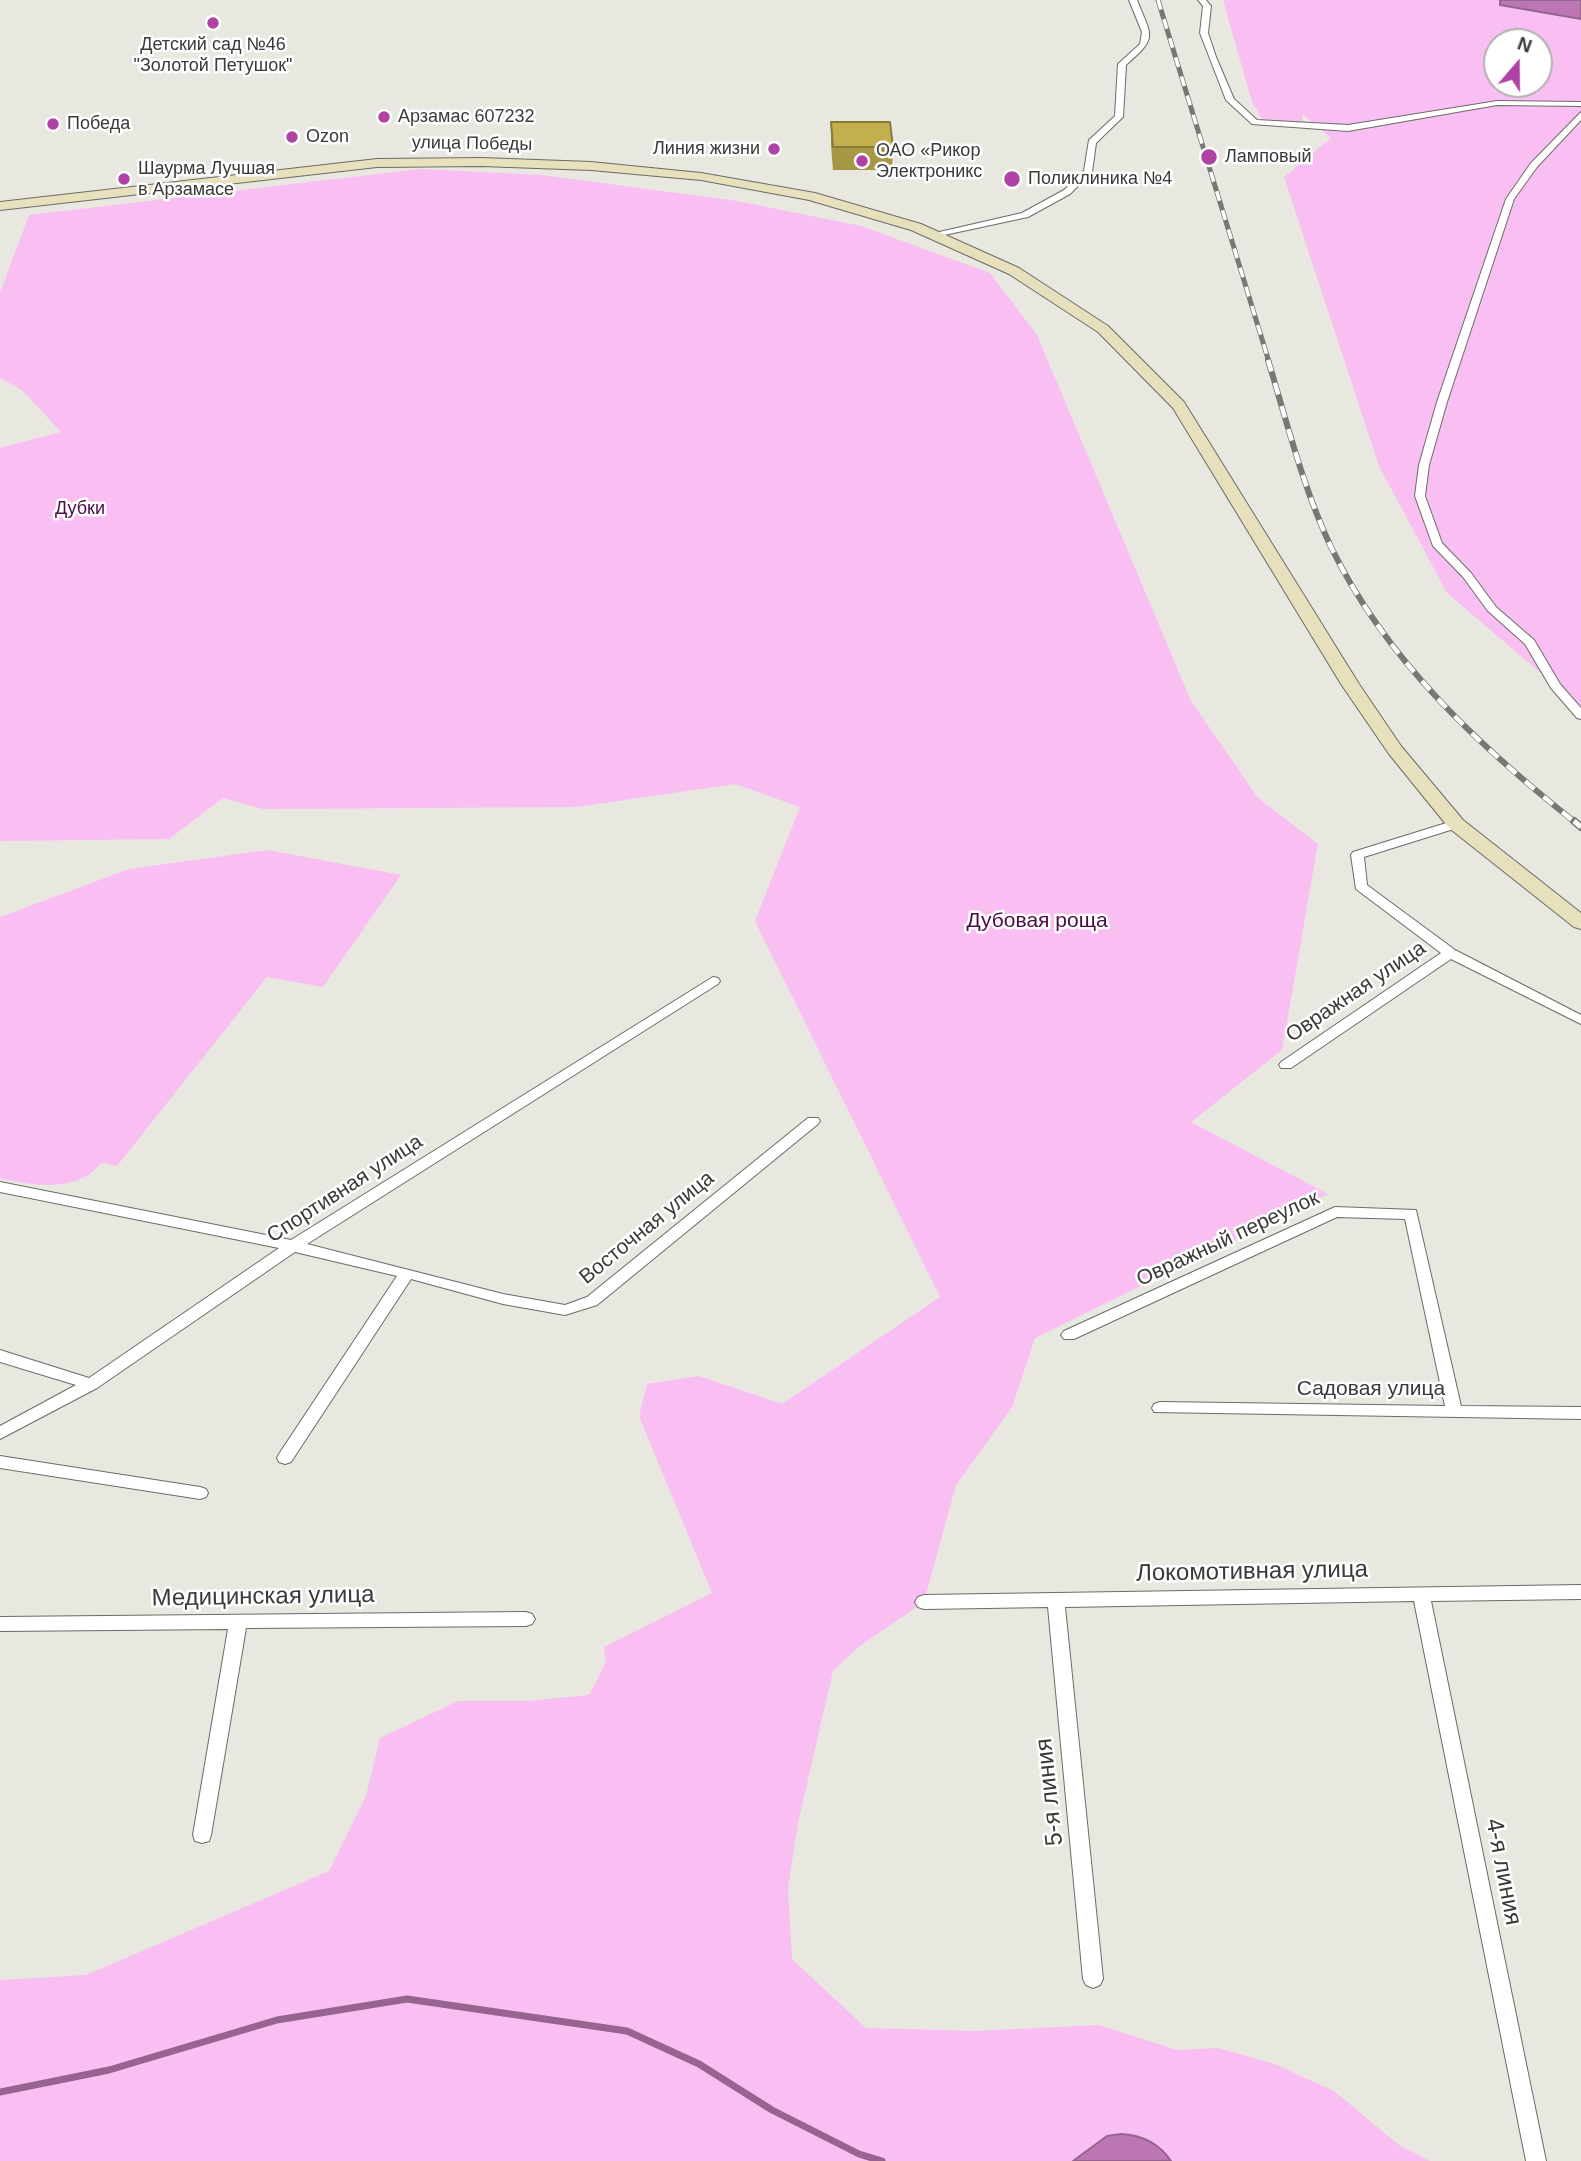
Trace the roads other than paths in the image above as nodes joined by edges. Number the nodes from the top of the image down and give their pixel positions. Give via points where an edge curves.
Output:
1 (1133, 0) edge
2 (1202, 0) edge
3 (1581, 104) edge
4 (1581, 115) edge
5 (0, 206) edge
6 (938, 234) junction
7 (1581, 715) edge
8 (1456, 824) junction
9 (1581, 923) edge
10 (1450, 953) junction
11 (713, 981) dead end
12 (1581, 1020) edge
13 (1286, 1065) dead end
14 (813, 1121) dead end
15 (0, 1187) edge
16 (293, 1246) junction
17 (407, 1273) junction
18 (1069, 1335) dead end
19 (0, 1356) edge
20 (91, 1384) junction
21 (1160, 1408) dead end
22 (1454, 1411) junction
23 (1581, 1413) edge
24 (0, 1433) edge
25 (285, 1458) dead end
26 (0, 1462) edge
27 (200, 1493) dead end
28 (1581, 1592) edge
29 (1421, 1593) junction
30 (1056, 1601) junction
31 (924, 1602) dead end
32 (526, 1619) dead end
33 (238, 1622) junction
34 (0, 1624) edge
35 (202, 1835) dead end
36 (1093, 1979) dead end
37 (1536, 2161) edge

1 - 6 street via 1146,32 1144,45 1122,64 1119,117 1092,142 1088,172 1067,192 1025,215
2 - 3 street via 1207,6 1204,33 1230,100 1255,122 1348,128 1497,103
4 - 7 street via 1543,152 1510,200 1442,402 1420,496 1437,544 1492,609 1530,642 1555,686
5 - 6 street, улица Победы via 377,163 484,162 604,168 777,190 860,209
6 - 8 street, улица Победы via 1046,289 1108,332 1153,373 1179,405 1374,722
8 - 9 street, улица Победы
8 - 10 street via 1357,855 1361,886
10 - 12 street
10 - 13 street, Овражная улица
11 - 16 street, Спортивная улица
14 - 17 street, Восточная улица via 592,1301 565,1310
15 - 16 street, Восточная улица
16 - 17 street, Восточная улица
16 - 20 street, Спортивная улица
17 - 25 street
18 - 22 street, Овражный переулок via 1335,1212 1411,1214
19 - 20 street
20 - 24 street, Спортивная улица
21 - 22 street, Садовая улица
22 - 23 street, Садовая улица
26 - 27 street
28 - 29 street, Локомотивная улица
29 - 30 street, Локомотивная улица
29 - 37 street, 4-я линия
30 - 31 street, Локомотивная улица
30 - 36 street, 5-я линия
32 - 33 street, Медицинская улица
33 - 34 street, Медицинская улица
33 - 35 street

